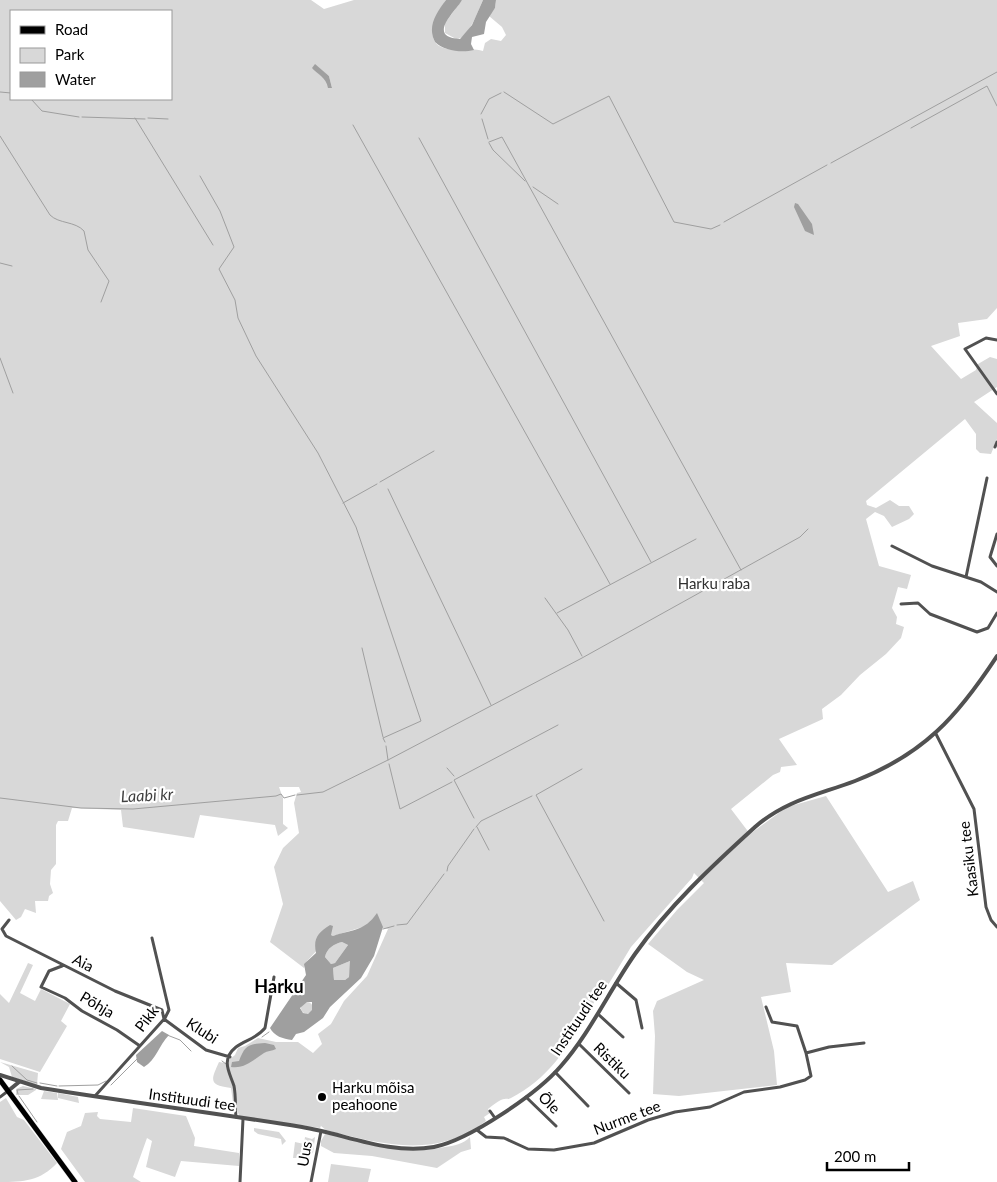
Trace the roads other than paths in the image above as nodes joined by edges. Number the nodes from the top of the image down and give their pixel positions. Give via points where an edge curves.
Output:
1 (997, 340) edge
2 (997, 394) edge
3 (997, 442) edge
4 (995, 447) dead end
5 (988, 478) dead end
6 (997, 534) edge
7 (892, 546) dead end
8 (997, 566) edge
9 (966, 577) junction
10 (997, 590) edge
11 (901, 604) dead end
12 (997, 613) edge
13 (997, 656) edge
14 (936, 734) junction
15 (8, 920) dead end
16 (997, 927) edge
17 (152, 938) dead end
18 (64, 966) junction
19 (274, 977) dead end
20 (616, 983) junction
21 (766, 1007) dead end
22 (598, 1014) junction
23 (164, 1019) junction
24 (642, 1028) dead end
25 (623, 1037) dead end
26 (864, 1042) dead end
27 (578, 1044) junction
28 (140, 1046) junction
29 (806, 1053) junction
30 (230, 1057) junction
31 (555, 1072) junction
32 (0, 1075) edge
33 (0, 1080) edge
34 (19, 1082) junction
35 (8, 1091) junction
36 (629, 1093) dead end
37 (525, 1096) junction
38 (0, 1097) edge
39 (95, 1097) junction
40 (588, 1106) dead end
41 (490, 1110) dead end
42 (236, 1118) junction
43 (494, 1118) junction
44 (243, 1119) junction
45 (556, 1126) dead end
46 (477, 1130) junction
47 (321, 1131) junction
48 (75, 1182) edge
49 (240, 1182) edge
50 (311, 1182) edge

1 - 2 street via 986,338 965,349
3 - 4 street
5 - 9 street
6 - 8 street via 990,557
7 - 9 street via 932,566
9 - 10 street
11 - 12 street via 918,603 930,614 978,632 988,628
13 - 14 street, Instituudi tee via 960,709
14 - 16 street, Kaasiku tee via 974,809 986,907
14 - 20 street, Instituudi tee via 878,771 776,810 668,913
15 - 18 street, Aia via 2,928 4,935
17 - 23 street, Pikk via 168,1010
18 - 23 street, Aia via 115,991 152,1004 162,1010
18 - 28 street, Põhja via 49,971 41,987 65,998
19 - 30 street via 265,1028 235,1048
20 - 22 street, Instituudi tee
20 - 24 street via 636,1000
21 - 29 street via 772,1022 797,1026
22 - 25 street
22 - 27 street, Instituudi tee
23 - 28 street, Pikk
23 - 30 street, Klubi via 206,1050
26 - 29 street
27 - 31 street, Instituudi tee
27 - 36 street, Ristiku
28 - 39 street, Pikk
29 - 46 street, Nurme tee via 811,1072 806,1080 774,1089 744,1092 710,1107 648,1120 607,1139 554,1150 528,1149 504,1138 486,1137
30 - 42 street via 227,1071 234,1088
31 - 37 street, Instituudi tee
31 - 40 street
32 - 34 street, Instituudi tee
33 - 35 main road
34 - 35 street
34 - 39 street, Instituudi tee
35 - 38 street
35 - 48 main road
37 - 43 street, Instituudi tee
37 - 45 street, Õle
39 - 42 street, Instituudi tee
41 - 43 street
42 - 44 street, Instituudi tee
43 - 46 street, Instituudi tee
44 - 47 street, Instituudi tee
44 - 49 street
46 - 47 street, Instituudi tee via 446,1144 413,1148 383,1145
47 - 50 street, Uus

